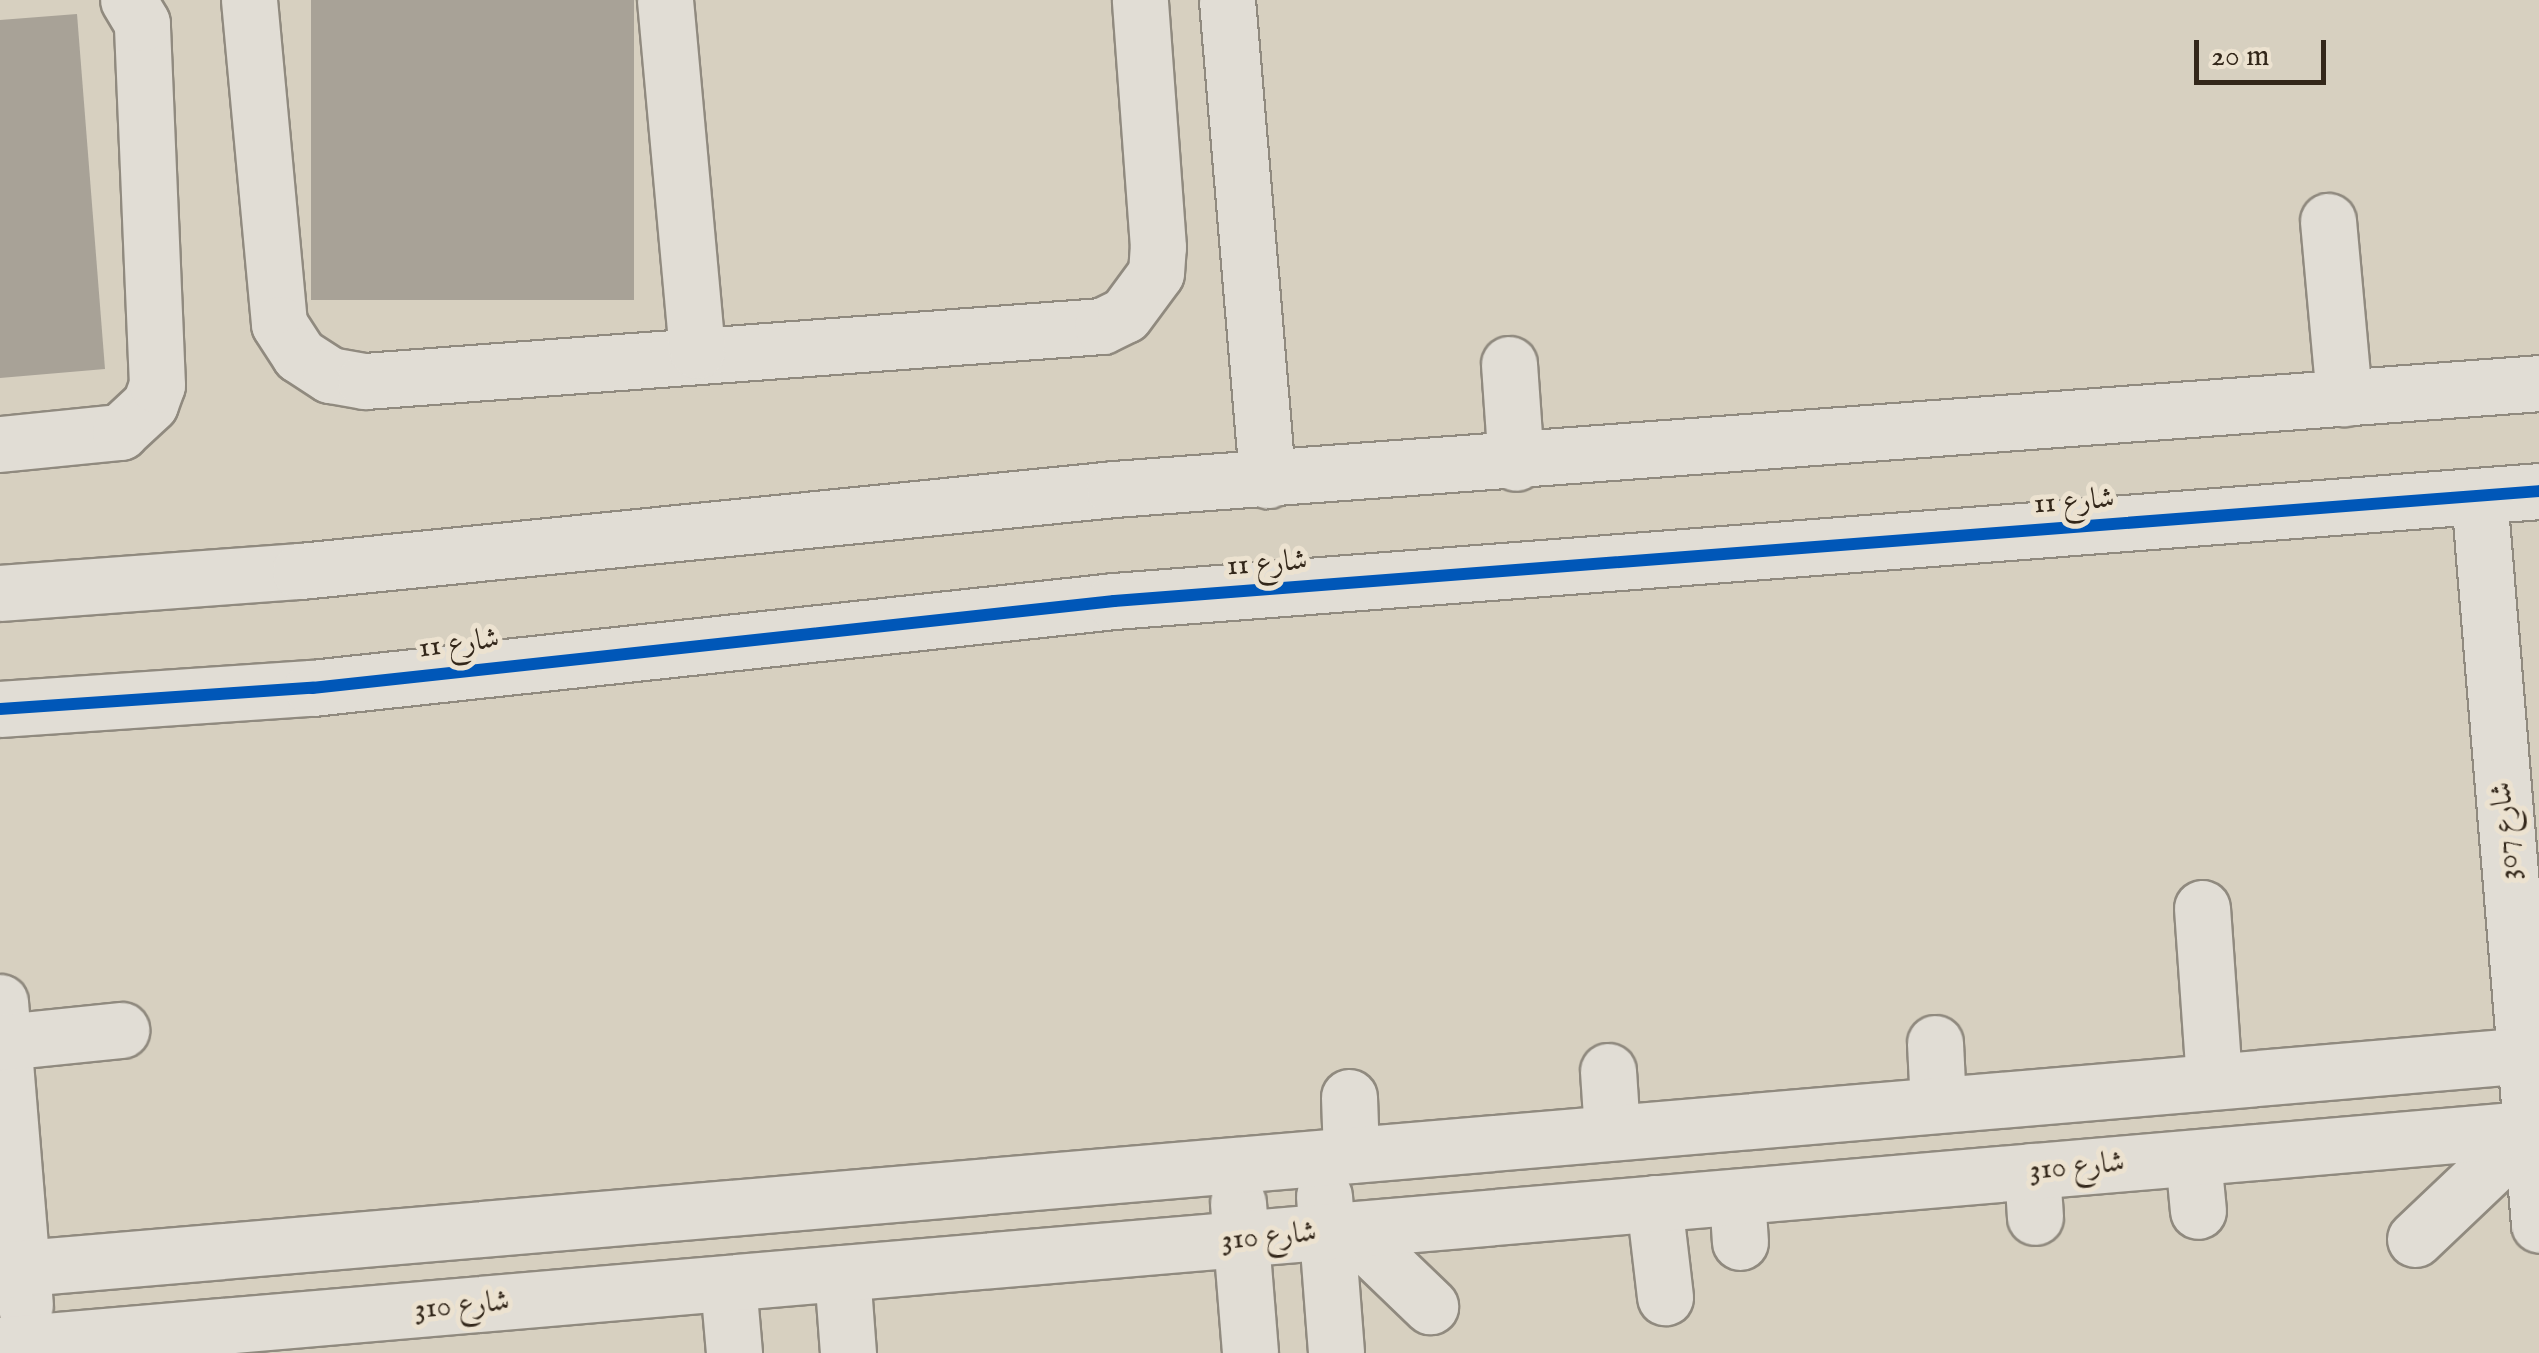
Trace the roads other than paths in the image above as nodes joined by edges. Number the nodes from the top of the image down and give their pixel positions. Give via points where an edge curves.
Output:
1 (128, 0) edge
2 (249, 0) edge
3 (665, 0) edge
4 (1140, 0) edge
5 (1226, 0) edge
6 (2328, 221) dead end
7 (698, 351) junction
8 (1509, 364) dead end
9 (2539, 383) edge
10 (2344, 398) junction
11 (0, 444) edge
12 (1516, 463) junction
13 (1268, 480) junction
14 (2539, 491) edge
15 (2479, 496) junction
16 (0, 592) edge
17 (0, 709) edge
18 (2202, 908) dead end
19 (2, 1022) edge
20 (121, 1030) dead end
21 (1936, 1042) dead end
22 (2532, 1054) edge
23 (1608, 1071) dead end
24 (2214, 1080) junction
25 (1349, 1097) dead end
26 (1938, 1104) junction
27 (2535, 1128) edge
28 (1612, 1132) junction
29 (1336, 1156) junction
30 (2192, 1158) junction
31 (1235, 1165) junction
32 (1654, 1203) junction
33 (2198, 1211) dead end
34 (2539, 1225) edge
35 (1339, 1231) junction
36 (1242, 1239) junction
37 (2415, 1239) dead end
38 (11, 1269) edge
39 (842, 1273) junction
40 (728, 1284) junction
41 (1665, 1297) dead end
42 (1430, 1306) dead end
43 (364, 1334) edge
44 (279, 1337) edge
45 (19, 1347) edge
46 (734, 1353) edge
47 (848, 1353) edge
48 (1250, 1353) edge
49 (1336, 1353) edge

1 - 11 street via 142,23 157,385 150,404 120,432
2 - 7 street via 279,324 299,355 330,375 365,381
3 - 7 street
4 - 7 street via 1158,247 1156,273 1125,314 1102,326
5 - 13 street
6 - 10 street
8 - 12 street
9 - 10 street
10 - 12 street
12 - 13 street
13 - 16 street
14 - 15 street, شارع 11
15 - 17 street, شارع 11 via 1134,599 312,688
15 - 22 street, شارع 307
18 - 24 street
19 - 20 street
19 - 38 street
21 - 26 street
22 - 24 street
22 - 27 street, شارع 307
23 - 28 street
24 - 26 street
25 - 29 street
26 - 28 street
27 - 30 street, شارع 310
27 - 34 street, شارع 307
27 - 37 street
28 - 29 street
29 - 31 street
29 - 35 street
30 - 32 street, شارع 310 via 2034,1194 1738,1220
30 - 33 street
31 - 36 street
31 - 38 street
32 - 35 street, شارع 310
32 - 41 street
35 - 36 street, شارع 310
35 - 42 street
35 - 49 street
36 - 39 street, شارع 310
36 - 48 street
38 - 45 street
39 - 40 street, شارع 310
39 - 47 street
40 - 43 street, شارع 310 via 653,1309
40 - 46 street
43 - 44 street, شارع 310
44 - 45 street, شارع 310

